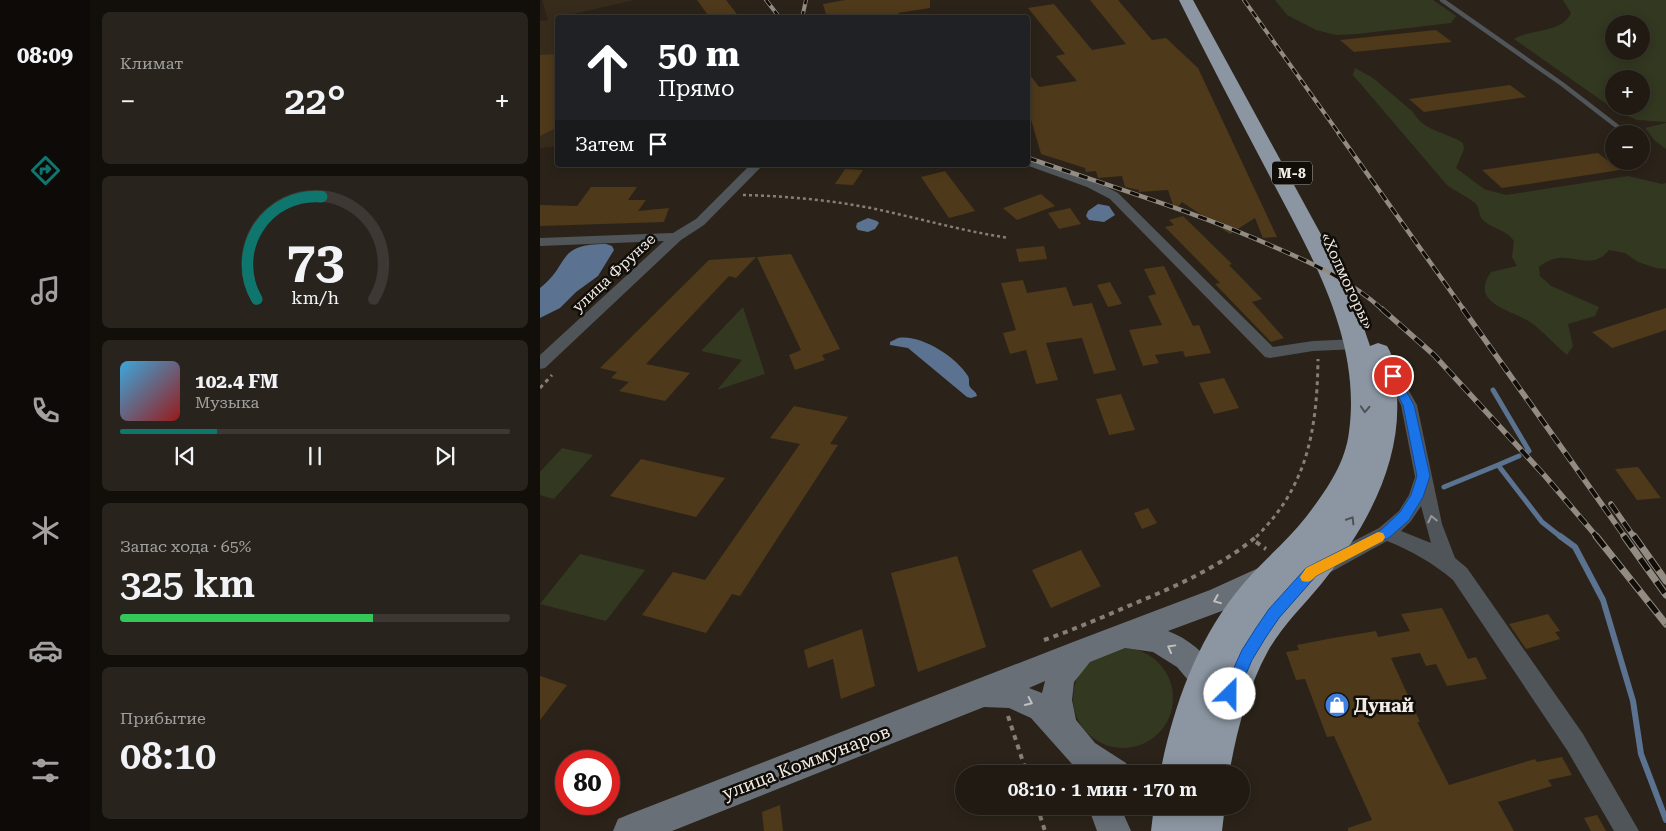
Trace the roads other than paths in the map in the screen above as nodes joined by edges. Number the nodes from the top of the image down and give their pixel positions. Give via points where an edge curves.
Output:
1 (1186, 0) edge
2 (1197, 0) edge
3 (1442, 0) edge
4 (1615, 125) edge
5 (1030, 163) edge
6 (755, 167) edge
7 (676, 237) junction
8 (540, 242) edge
9 (1367, 344) junction
10 (540, 364) edge
11 (1424, 476) junction
12 (1386, 534) junction
13 (1446, 561) junction
14 (1277, 571) junction
15 (1311, 572) junction
16 (1120, 637) junction
17 (1083, 651) junction
18 (1206, 680) junction
19 (992, 693) junction
20 (1219, 726) junction
21 (1081, 754) edge
22 (1100, 765) edge
23 (1184, 765) edge
24 (1188, 765) edge
25 (1108, 815) edge
26 (1173, 815) edge
27 (1204, 815) edge
28 (630, 831) edge
29 (1114, 831) edge
30 (1171, 831) edge
31 (1202, 831) edge
32 (1628, 831) edge

1 - 9 highway, «Холмогоры» / М-8
2 - 9 highway, «Холмогоры» / М-8 via 1361,304
3 - 4 lane
5 - 9 street via 1091,184 1114,196 1270,353 1318,346
6 - 7 street via 700,222
7 - 8 street, улица Фрунзе
7 - 10 street, улица Фрунзе
9 - 11 street via 1409,405
9 -> 14 highway, «Холмогоры» / М-8 via 1363,436 1359,449 1346,479 1322,518
15 -> 9 highway, «Холмогоры» / М-8 via 1348,524 1375,468 1385,392 1383,374
11 - 12 street via 1417,497 1405,516
13 -> 11 street via 1433,524
12 - 13 street
12 - 15 street
13 - 32 street via 1460,574 1575,742
14 -> 16 street, улица Коммунаров via 1220,599
14 - 18 highway, «Холмогоры» / М-8 via 1246,605 1226,637
15 - 20 highway, «Холмогоры» / М-8 via 1274,613 1256,640 1234,683
16 - 17 street, улица Коммунаров
18 -> 16 street via 1196,666 1174,648 1150,638
17 - 19 street, улица Коммунаров
17 - 21 street via 1062,671 1057,704 1060,719
18 - 20 street via 1218,709
18 - 23 highway, М-8 via 1194,713
19 -> 21 street via 1010,694 1042,708
19 - 28 street, улица Коммунаров
20 - 24 highway, М-8
21 - 22 street
25 - 29 street
26 - 30 highway
27 - 31 highway

